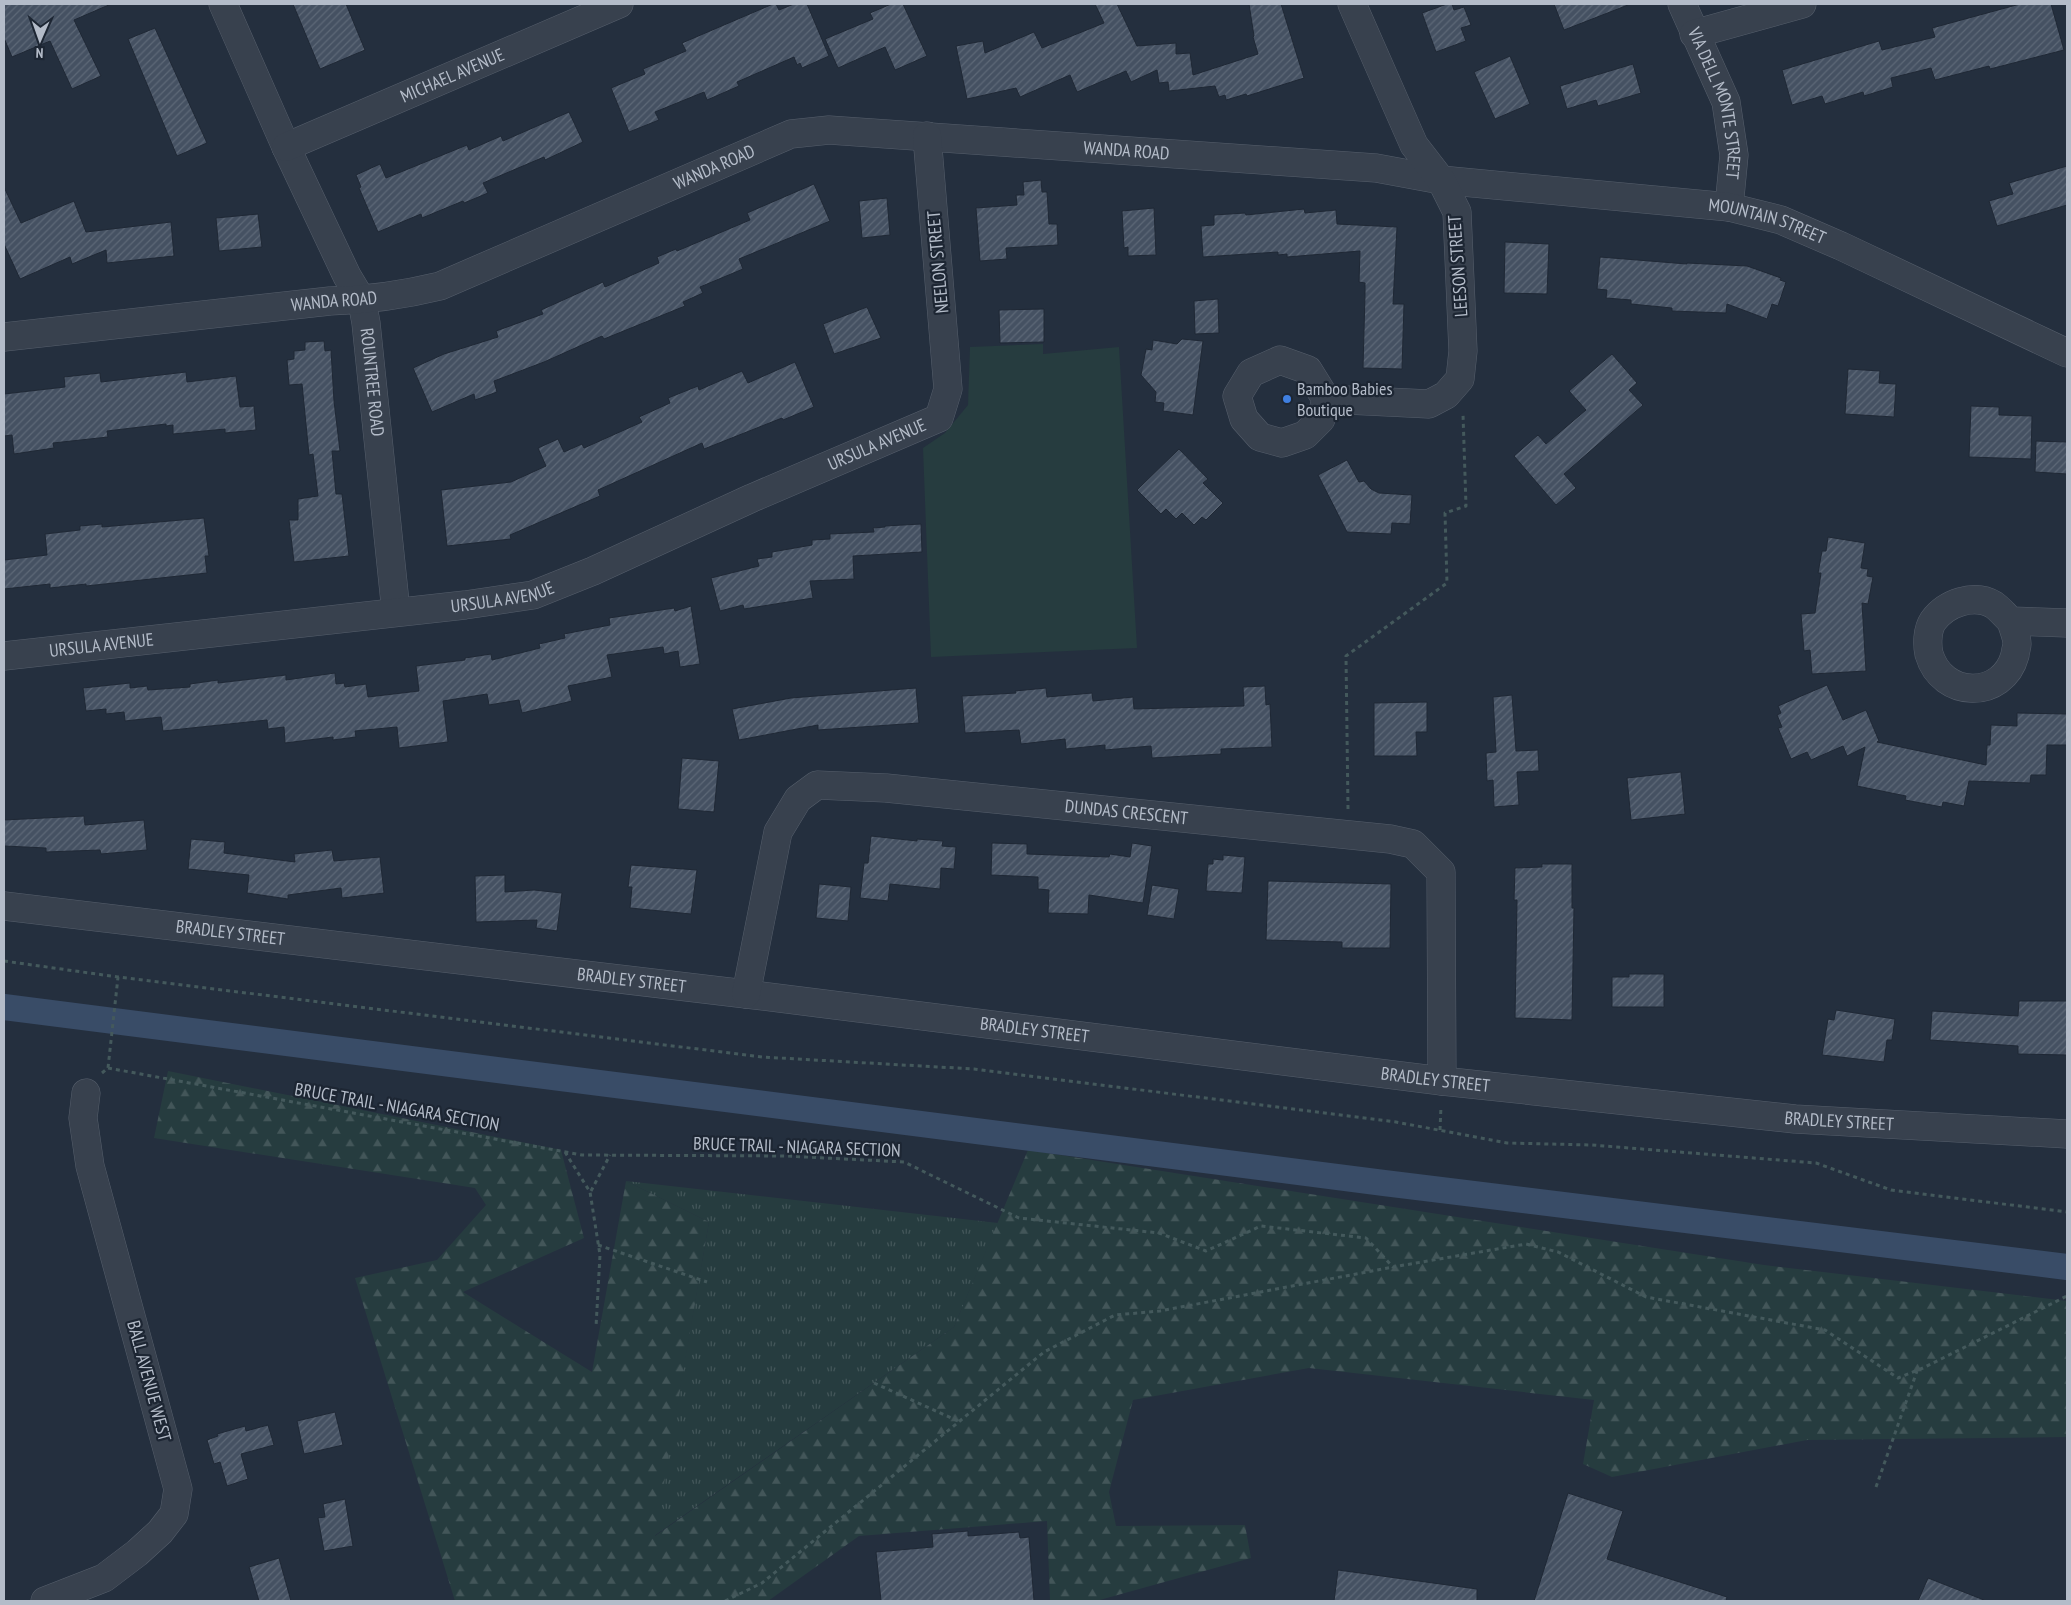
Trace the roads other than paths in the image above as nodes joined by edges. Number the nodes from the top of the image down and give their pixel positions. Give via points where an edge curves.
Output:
1 (223, 4) edge
2 (619, 4) edge
3 (1352, 4) edge
4 (1682, 4) edge
5 (1802, 4) edge
6 (1694, 34) junction
7 (928, 136) junction
8 (286, 147) junction
9 (1441, 180) junction
10 (1728, 207) junction
11 (362, 300) junction
12 (4, 337) edge
13 (2067, 353) edge
14 (948, 389) joint
15 (1326, 399) dead end
16 (396, 612) junction
17 (2011, 621) dead end
18 (2067, 623) edge
19 (4, 656) edge
20 (4, 906) edge
21 (746, 994) junction
22 (1442, 1081) junction
23 (86, 1094) dead end
24 (2067, 1134) edge
25 (45, 1601) edge

1 - 8 street, ROUNTREE ROAD
2 - 8 street, MICHAEL AVENUE
3 - 9 street, LEESON STREET via 1414,145
4 - 6 street, VIA DELL MONTE STREET
5 - 6 street
6 - 10 street, VIA DELL MONTE STREET via 1726,102 1734,155
7 - 9 street, WANDA ROAD via 1376,168
7 - 11 street, WANDA ROAD via 829,130 791,134 440,286 406,295
7 - 14 street, NEELON STREET
8 - 11 street, ROUNTREE ROAD via 347,276
9 - 10 street, MOUNTAIN STREET
9 - 15 street, LEESON STREET via 1457,212 1463,351 1460,379 1446,395 1428,404
10 - 13 street, MOUNTAIN STREET via 1798,227
11 - 12 street, WANDA ROAD
11 - 16 street, ROUNTREE ROAD
14 - 16 street, URSULA AVENUE via 939,418 559,585 533,595
16 - 19 street, URSULA AVENUE
17 - 18 street
20 - 21 street, BRADLEY STREET
21 - 22 street, BRADLEY STREET
21 - 22 street, DUNDAS CRESCENT via 778,832 798,799 818,785 886,788 1390,839 1413,844 1441,872
22 - 24 street, BRADLEY STREET via 1795,1119
23 - 25 street, BALL AVENUE WEST via 83,1118 90,1166 178,1489 174,1514 160,1532 136,1553 104,1578

